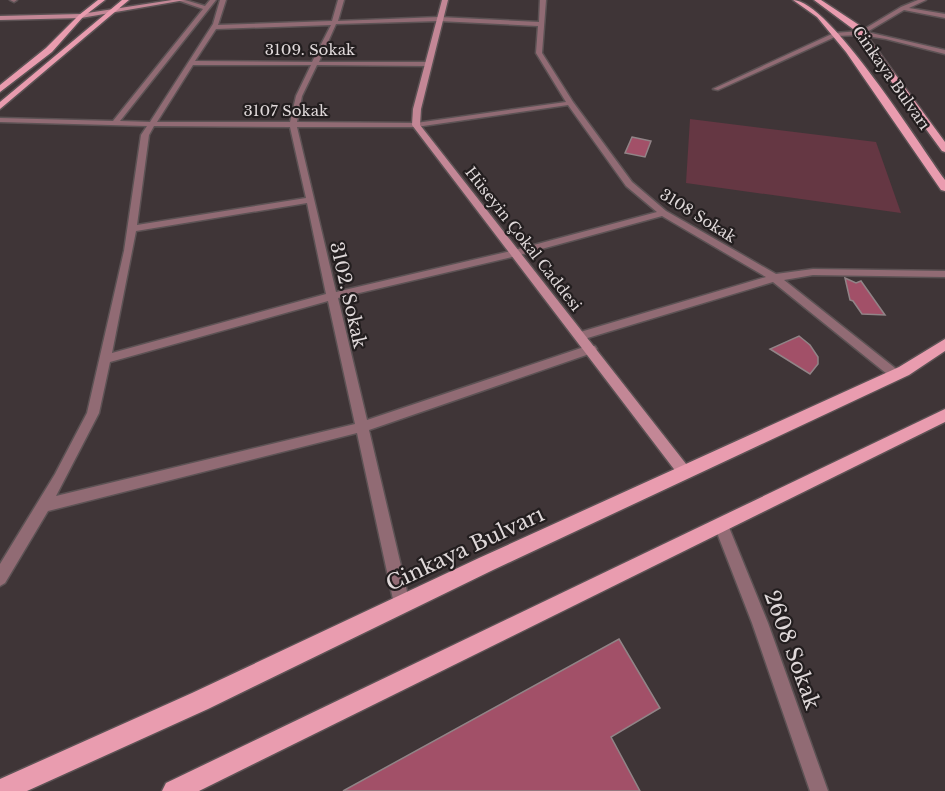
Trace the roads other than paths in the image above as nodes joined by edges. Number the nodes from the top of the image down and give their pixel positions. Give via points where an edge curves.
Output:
1 (102, 0) edge
2 (126, 0) edge
3 (181, 0) edge
4 (213, 0) edge
5 (223, 0) edge
6 (341, 0) edge
7 (445, 0) edge
8 (543, 0) edge
9 (796, 0) edge
10 (818, 0) edge
11 (923, 0) edge
12 (206, 8) junction
13 (903, 8) junction
14 (113, 11) junction
15 (81, 16) junction
16 (945, 16) edge
17 (0, 18) edge
18 (439, 19) junction
19 (335, 21) junction
20 (541, 24) junction
21 (215, 27) junction
22 (860, 33) junction
23 (836, 34) junction
24 (945, 52) edge
25 (192, 63) junction
26 (315, 63) junction
27 (428, 64) junction
28 (0, 89) edge
29 (716, 89) dead end
30 (570, 103) junction
31 (0, 106) edge
32 (0, 120) edge
33 (115, 123) junction
34 (152, 124) junction
35 (292, 124) junction
36 (416, 125) junction
37 (945, 149) edge
38 (945, 188) edge
39 (310, 200) junction
40 (663, 213) junction
41 (132, 229) junction
42 (516, 254) junction
43 (945, 274) edge
44 (775, 278) junction
45 (332, 296) junction
46 (581, 336) junction
47 (945, 344) edge
48 (591, 349) junction
49 (105, 359) junction
50 (896, 375) junction
51 (945, 415) edge
52 (362, 426) junction
53 (685, 473) junction
54 (43, 506) junction
55 (721, 525) junction
56 (0, 578) edge
57 (402, 604) junction
58 (1, 791) edge
59 (174, 791) edge
60 (819, 791) edge

1 - 15 main road
2 - 14 main road
3 - 12 street
3 - 14 street
4 - 12 street
5 - 21 street
6 - 19 street, 3102. Sokak
7 - 18 street
8 - 20 street, 3108 Sokak
9 - 23 main road, Cinkaya Bulvarı
10 - 22 main road, Cinkaya Bulvarı
11 - 13 street
12 - 33 street
13 - 16 street
13 - 22 street
14 - 15 street
14 - 31 main road
15 - 17 street
15 - 28 main road via 49,50
18 - 19 street
18 - 20 street
18 - 27 street
19 - 21 street
19 - 26 street, 3102. Sokak
20 - 30 street, 3108 Sokak via 539,53
21 - 25 street
22 - 23 street
22 - 24 street
22 - 37 main road, Cinkaya Bulvarı
23 - 29 street
23 - 38 main road, Cinkaya Bulvarı
25 - 26 street, 3109. Sokak
25 - 34 street
26 - 27 street, 3109. Sokak
26 - 35 street, 3102. Sokak via 299,96
27 - 36 street
30 - 36 street, 3107 Sokak
30 - 40 street, 3108 Sokak via 629,184
32 - 33 street, 3107 Sokak
33 - 34 street, 3107 Sokak
34 - 35 street, 3107 Sokak
34 - 41 street via 145,135
35 - 36 street, 3107 Sokak
35 - 39 street, 3102. Sokak
36 - 42 street, Hüseyin Çokal Caddesi
39 - 41 street
39 - 45 street, 3102. Sokak
40 - 42 street
40 - 44 street, 3108 Sokak
41 - 49 street
42 - 45 street
42 - 46 street, Hüseyin Çokal Caddesi
43 - 44 street via 813,272
44 - 46 street
44 - 50 street, 3108 Sokak
45 - 49 street
45 - 52 street, 3102. Sokak
46 - 48 street, Hüseyin Çokal Caddesi
47 - 50 main road, Cinkaya Bulvarı
48 - 52 street
48 - 53 street, Hüseyin Çokal Caddesi
49 - 54 street via 93,413
50 - 53 main road, Cinkaya Bulvarı
51 - 55 main road
52 - 54 street
52 - 57 street, 3102. Sokak
53 - 57 main road, Cinkaya Bulvarı
54 - 56 street
55 - 59 main road
55 - 60 street, 2608 Sokak
57 - 58 main road, Cinkaya Bulvarı

